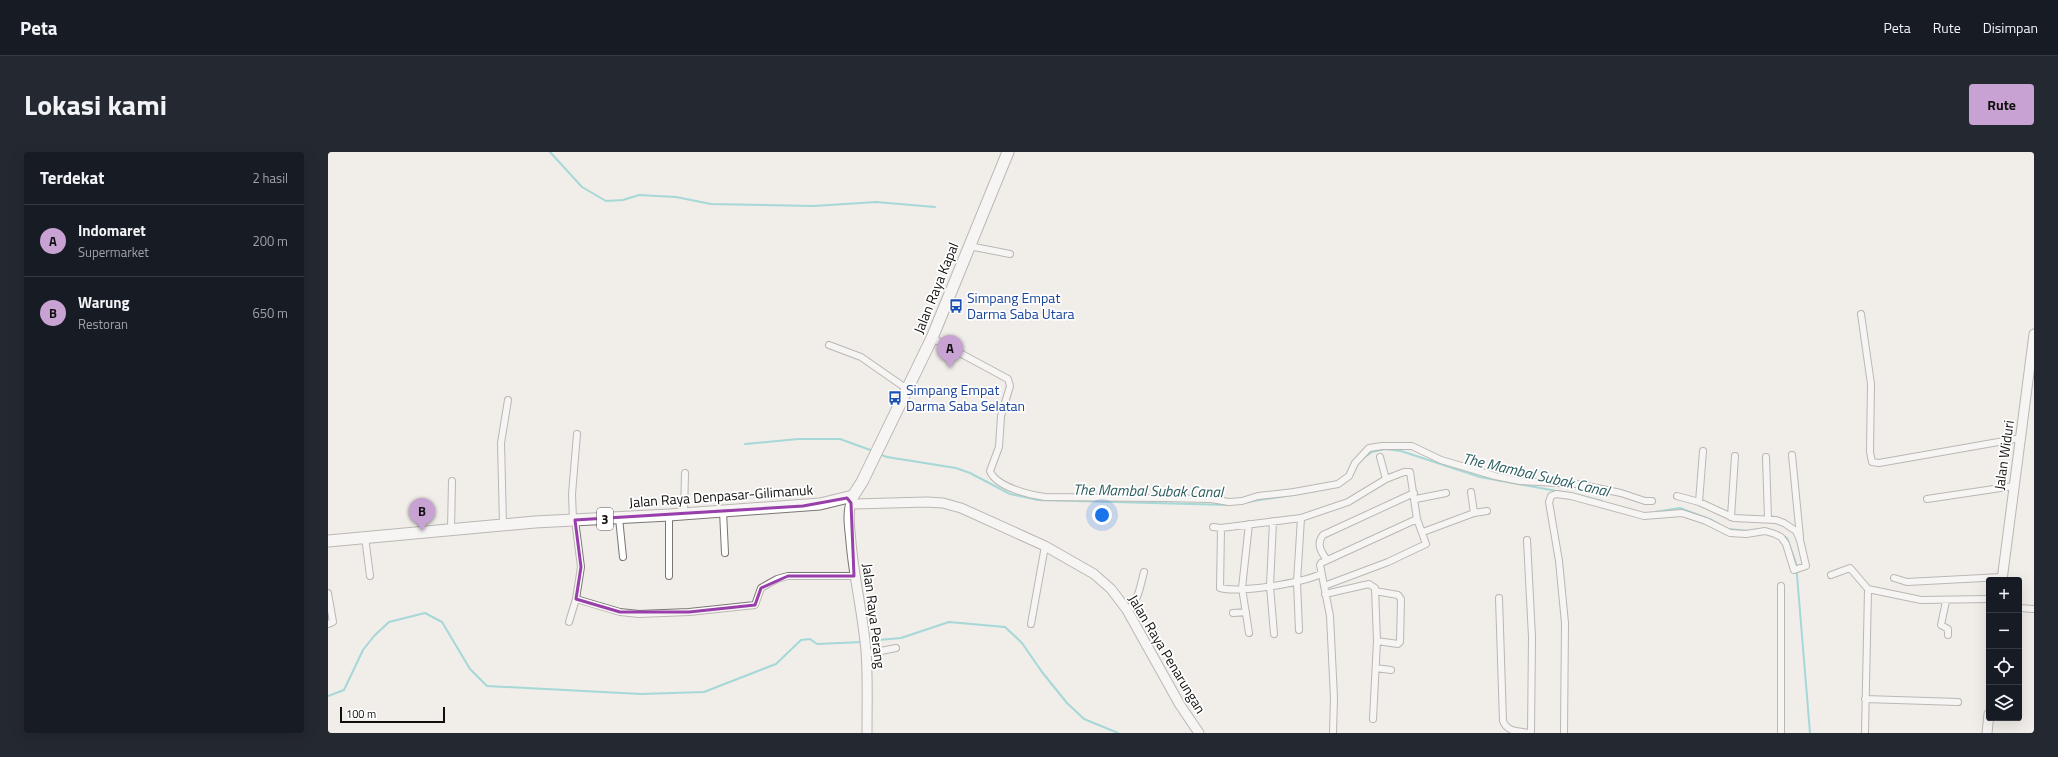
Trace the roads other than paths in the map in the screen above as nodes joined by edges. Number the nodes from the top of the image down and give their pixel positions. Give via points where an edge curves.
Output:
1 (1008, 152) edge
2 (969, 246) junction
3 (1010, 254) dead end
4 (1861, 314) dead end
5 (2034, 334) edge
6 (932, 338) junction
7 (829, 345) dead end
8 (907, 389) junction
9 (508, 400) dead end
10 (577, 434) dead end
11 (2021, 438) junction
12 (1703, 451) dead end
13 (1792, 455) dead end
14 (1735, 456) dead end
15 (1380, 457) dead end
16 (1766, 457) dead end
17 (685, 473) dead end
18 (1386, 478) junction
19 (452, 481) dead end
20 (2014, 486) junction
21 (1599, 489) junction
22 (1471, 492) dead end
23 (1446, 493) dead end
24 (1415, 496) junction
25 (1677, 496) dead end
26 (1926, 499) dead end
27 (849, 501) junction
28 (1652, 501) dead end
29 (1699, 502) junction
30 (1596, 503) junction
31 (723, 511) junction
32 (1487, 511) dead end
33 (1474, 513) junction
34 (684, 514) junction
35 (669, 516) junction
36 (1731, 517) junction
37 (619, 518) junction
38 (1301, 518) junction
39 (1417, 519) junction
40 (1768, 519) junction
41 (574, 520) junction
42 (1273, 521) junction
43 (502, 524) junction
44 (1249, 524) junction
45 (1213, 527) dead end
46 (1221, 528) junction
47 (451, 530) junction
48 (1423, 532) junction
49 (365, 537) junction
50 (1527, 540) dead end
51 (1800, 540) junction
52 (328, 541) edge
53 (1045, 546) junction
54 (725, 554) dead end
55 (623, 557) dead end
56 (1327, 560) junction
57 (1144, 572) dead end
58 (1321, 574) junction
59 (1831, 575) dead end
60 (370, 576) dead end
61 (669, 576) dead end
62 (854, 576) junction
63 (2002, 577) edge
64 (1894, 578) dead end
65 (1986, 579) edge
66 (1297, 582) junction
67 (1270, 586) junction
68 (1324, 586) junction
69 (1781, 586) dead end
70 (1242, 588) junction
71 (1868, 589) junction
72 (1375, 591) junction
73 (328, 593) edge
74 (1326, 594) junction
75 (1499, 598) dead end
76 (576, 599) junction
77 (1986, 599) edge
78 (1946, 601) junction
79 (2022, 608) edge
80 (2034, 609) edge
81 (1127, 610) junction
82 (1233, 612) dead end
83 (1246, 612) junction
84 (569, 622) dead end
85 (328, 624) edge
86 (1031, 624) dead end
87 (1299, 630) dead end
88 (1249, 633) dead end
89 (1274, 634) dead end
90 (1948, 634) dead end
91 (1377, 641) junction
92 (896, 648) dead end
93 (866, 652) junction
94 (1376, 668) junction
95 (1391, 670) dead end
96 (1865, 699) junction
97 (1958, 702) dead end
98 (1373, 719) dead end
99 (1988, 721) edge
100 (867, 733) edge
101 (1199, 733) edge
102 (1333, 733) edge
103 (1530, 733) edge
104 (1564, 733) edge
105 (1781, 733) edge
106 (1866, 733) edge
107 (1986, 733) edge

1 - 2 highway, Jalan Raya Kapal
2 - 3 street
2 - 6 highway, Jalan Raya Kapal
4 - 11 street via 1871,384 1872,462 1879,463
5 - 11 main road, Jalan Widuri
6 - 8 highway, Jalan Raya Kapal
6 - 21 street via 1010,382 1001,416 999,447 990,471 1000,482 1028,495 1242,501 1258,496 1331,487 1349,476 1355,463 1369,448 1382,446 1412,446 1441,460 1495,476 1577,484
7 - 8 street via 861,357
8 - 27 highway, Jalan Raya Kapal via 867,471
9 - 43 street via 501,444
10 - 41 street via 572,494
11 - 20 main road, Jalan Widuri
12 - 29 street
13 - 51 street
14 - 36 street
15 - 18 street
16 - 40 street
17 - 34 street
18 - 24 street via 1410,472
18 - 38 street via 1348,502
19 - 47 street
20 - 26 street
20 - 63 main road, Jalan Widuri
21 - 28 street
21 - 30 street
22 - 33 street
23 - 24 street
24 - 39 street
24 - 56 street via 1323,535 1319,545
25 - 29 street
27 - 31 highway, Jalan Raya Denpasar-Gilimanuk / 3
27 - 53 main road, Jalan Raya Penarungan via 943,503 971,512
27 - 62 main road, Jalan Raya Perang
29 - 36 street
30 - 51 street via 1646,516 1682,514 1706,521 1730,533 1765,531 1775,534 1786,544 1794,570 1806,566
30 - 104 street via 1556,494 1548,500 1559,562 1565,623
31 - 34 highway, Jalan Raya Denpasar-Gilimanuk / 3
31 - 54 street
32 - 33 street
33 - 48 street
34 - 35 highway, Jalan Raya Denpasar-Gilimanuk / 3
35 - 37 highway, Jalan Raya Denpasar-Gilimanuk / 3
35 - 61 street
36 - 40 street
37 - 41 highway, Jalan Raya Denpasar-Gilimanuk / 3
37 - 55 street
38 - 42 street
38 - 66 street
39 - 48 street
39 - 56 street
40 - 51 street via 1791,526
41 - 43 highway, Jalan Raya Denpasar-Gilimanuk / 3
41 - 76 street via 581,567
42 - 44 street
42 - 67 street
43 - 47 highway, Jalan Raya Denpasar-Gilimanuk / 3
44 - 46 street
44 - 70 street
45 - 46 street
46 - 70 street via 1220,586
47 - 49 highway, Jalan Raya Denpasar-Gilimanuk / 3
48 - 68 street via 1426,540 1424,546
49 - 52 highway, Jalan Raya Denpasar-Gilimanuk / 3
49 - 60 street
50 - 103 street via 1532,637
53 - 81 main road, Jalan Raya Penarungan via 1103,581
53 - 86 street
56 - 58 street via 1320,565
57 - 81 street via 1138,595
58 - 66 street
58 - 68 street
59 - 71 street via 1850,568
62 - 76 street via 788,576 761,588 756,605 689,612 620,612
62 - 93 main road, Jalan Raya Perang
64 - 65 street via 1905,581
66 - 67 street
66 - 87 street
67 - 70 street
67 - 89 street
68 - 74 street
69 - 105 street
70 - 83 street
71 - 78 street via 1912,599
71 - 96 street
72 - 74 street via 1369,584
72 - 91 street
72 - 91 street via 1398,595 1401,599 1400,642 1396,644
73 - 85 street via 333,621
74 - 102 street via 1334,698
75 - 103 street via 1503,721 1508,729
76 - 84 street
77 - 78 street
78 - 90 street via 1941,625 1948,629
79 - 80 street
81 - 101 main road, Jalan Raya Penarungan via 1176,699
82 - 83 street
83 - 88 street
91 - 94 street
92 - 93 street
93 - 100 main road, Jalan Raya Perang
94 - 95 street
94 - 98 street
96 - 97 street
96 - 106 street
99 - 107 main road

